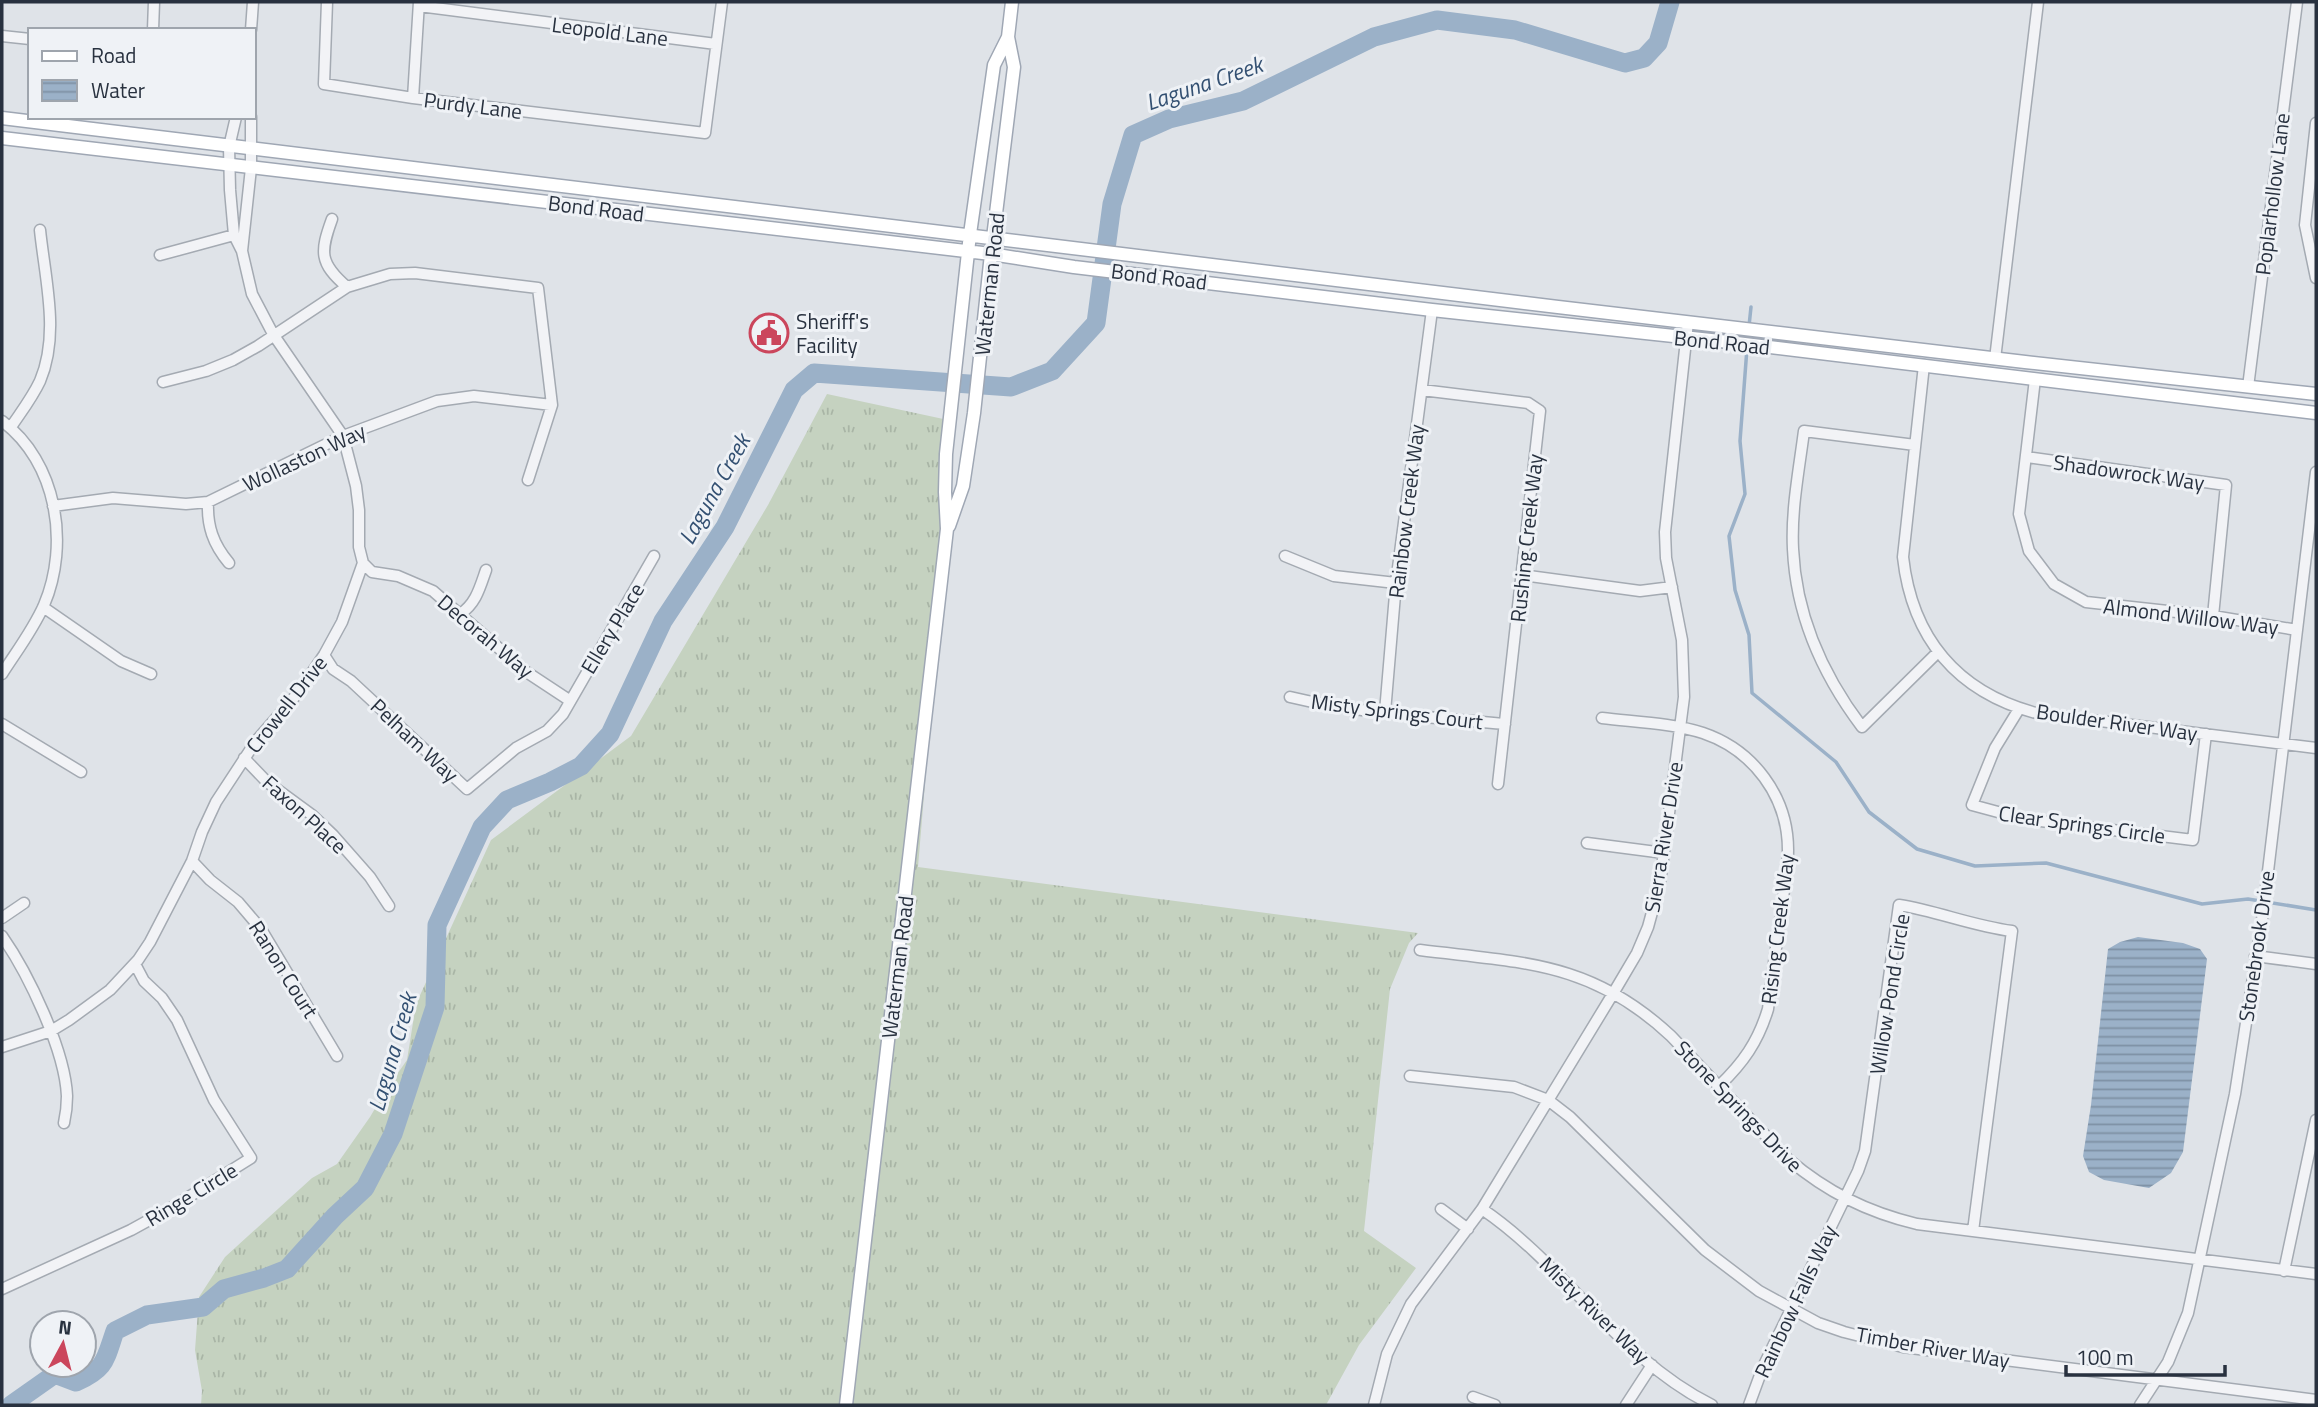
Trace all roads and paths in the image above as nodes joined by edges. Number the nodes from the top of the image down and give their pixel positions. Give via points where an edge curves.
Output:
1 (154, 2) edge
2 (253, 2) edge
3 (327, 2) edge
4 (722, 2) edge
5 (1012, 2) edge
6 (2038, 2) edge
7 (2297, 2) edge
8 (419, 4) edge
9 (153, 28) edge
10 (251, 28) edge
11 (2, 36) edge
12 (1008, 37) junction
13 (28, 39) edge
14 (716, 44) junction
15 (413, 98) junction
16 (2, 118) edge
17 (236, 119) edge
18 (251, 119) edge
19 (2316, 123) edge
20 (2, 138) edge
21 (229, 147) junction
22 (251, 150) junction
23 (230, 165) junction
24 (251, 168) junction
25 (332, 219) dead end
26 (40, 230) dead end
27 (970, 234) junction
28 (234, 236) junction
29 (993, 237) junction
30 (242, 251) junction
31 (969, 251) junction
32 (991, 254) junction
33 (160, 255) dead end
34 (2316, 278) edge
35 (347, 287) junction
36 (1558, 307) junction
37 (1432, 310) junction
38 (1688, 322) junction
39 (273, 334) junction
40 (1686, 338) junction
41 (1995, 359) junction
42 (2025, 362) junction
43 (1924, 365) junction
44 (2035, 379) junction
45 (163, 382) dead end
46 (2248, 387) junction
47 (1422, 390) junction
48 (2316, 394) edge
49 (552, 405) junction
50 (2316, 412) edge
51 (6, 424) edge
52 (343, 436) junction
53 (1915, 445) junction
54 (2027, 457) junction
55 (2316, 472) edge
56 (528, 480) dead end
57 (208, 502) junction
58 (53, 506) junction
59 (947, 529) junction
60 (654, 556) dead end
61 (1285, 556) dead end
62 (363, 563) junction
63 (229, 564) dead end
64 (486, 570) dead end
65 (1522, 575) junction
66 (1396, 583) junction
67 (1672, 587) junction
68 (43, 607) junction
69 (460, 614) junction
70 (2213, 616) junction
71 (2297, 630) junction
72 (1938, 652) junction
73 (324, 655) junction
74 (2, 674) edge
75 (151, 674) dead end
76 (1290, 697) dead end
77 (569, 700) junction
78 (2019, 709) junction
79 (1385, 712) junction
80 (1602, 718) dead end
81 (2, 724) edge
82 (1505, 724) junction
83 (1681, 728) junction
84 (2206, 734) junction
85 (2283, 743) junction
86 (2316, 748) edge
87 (244, 758) junction
88 (81, 772) dead end
89 (1498, 784) dead end
90 (1587, 843) dead end
91 (1664, 853) junction
92 (192, 861) junction
93 (24, 903) dead end
94 (390, 906) dead end
95 (2, 918) edge
96 (2, 936) edge
97 (1420, 950) dead end
98 (2255, 956) junction
99 (135, 964) junction
100 (2316, 964) edge
101 (1614, 992) junction
102 (51, 1031) junction
103 (2, 1047) edge
104 (337, 1056) dead end
105 (1410, 1076) dead end
106 (1718, 1086) junction
107 (1548, 1100) junction
108 (2316, 1120) edge
109 (64, 1123) dead end
110 (1844, 1199) junction
111 (1441, 1209) dead end
112 (1482, 1209) junction
113 (1468, 1229) junction
114 (1973, 1231) junction
115 (2200, 1260) junction
116 (2284, 1271) junction
117 (2316, 1274) edge
118 (2, 1289) edge
119 (1790, 1310) junction
120 (1652, 1365) junction
121 (2158, 1380) junction
122 (1473, 1397) dead end
123 (2316, 1400) edge
124 (846, 1405) edge
125 (1374, 1405) edge
126 (1495, 1405) edge
127 (1626, 1405) edge
128 (1712, 1405) edge
129 (1749, 1405) edge
130 (2140, 1405) edge

1 - 9 street
2 - 10 street
3 - 15 street, Purdy Lane via 324,84
4 - 14 street
5 - 12 main road, Waterman Road
6 - 41 street
7 - 46 street, Poplarhollow Lane
8 - 14 street, Leopold Lane
8 - 15 street
11 - 13 street
12 - 27 main road, Waterman Road via 994,65
12 - 29 main road, Waterman Road via 1014,68
14 - 15 street, Purdy Lane via 705,132
16 - 21 main road, Bond Road
17 - 21 street, Crowell Drive
18 - 22 street, Crowell Drive
19 - 34 street via 2305,225
20 - 23 main road, Bond Road
21 - 22 main road, Bond Road
21 - 23 street, Crowell Drive
22 - 24 street, Crowell Drive
22 - 27 main road, Bond Road
23 - 24 main road, Bond Road
23 - 28 street, Crowell Drive
24 - 30 street, Crowell Drive
24 - 31 main road, Bond Road
25 - 35 street via 325,239 326,262 330,273
26 - 51 street via 50,314 49,349 40,381
27 - 29 main road, Bond Road
27 - 31 main road, Waterman Road
28 - 30 street, Crowell Drive
28 - 33 street
29 - 32 main road, Waterman Road
29 - 36 main road, Bond Road
30 - 39 street, Crowell Drive via 252,294
31 - 32 main road, Bond Road
31 - 59 main road, Waterman Road via 945,466
32 - 37 main road, Bond Road
32 - 59 main road, Waterman Road via 963,485
35 - 39 street
35 - 49 street via 390,274 415,273 538,288
36 - 37 main road via 1531,312 1447,301
36 - 38 main road, Bond Road
37 - 40 main road, Bond Road
37 - 47 street, Rainbow Creek Way
38 - 40 street, Sierra River Drive
38 - 41 main road, Bond Road
39 - 45 street via 233,360
39 - 52 street, Crowell Drive
40 - 43 main road, Bond Road
40 - 67 street, Sierra River Drive via 1666,511
41 - 42 main road, Bond Road
42 - 43 main road via 2012,367 1935,359
42 - 46 main road, Bond Road
43 - 44 main road, Bond Road
43 - 53 street, Boulder River Way
44 - 50 main road, Bond Road
44 - 54 street, Almond Willow Way
46 - 48 main road, Bond Road
47 - 65 street, Rushing Creek Way via 1528,403 1540,411
47 - 66 street, Rainbow Creek Way
49 - 52 street, Wollaston Way via 486,397 449,398
49 - 56 street
51 - 58 street via 41,470
52 - 57 street, Wollaston Way
52 - 62 street, Crowell Drive via 356,486
53 - 72 street, Boulder River Way via 1905,568 1917,616
53 - 72 street via 1804,431 1793,519 1795,573 1815,652 1862,727
54 - 70 street, Almond Willow Way via 2018,514 2029,551 2054,584 2086,602
54 - 70 street, Shadowrock Way via 2226,485
55 - 71 street, Stonebrook Drive
57 - 58 street, Wollaston Way via 113,498
57 - 63 street via 210,532
58 - 68 street via 56,563
59 - 124 main road, Waterman Road
60 - 77 street, Ellery Place
61 - 66 street via 1334,576
62 - 69 street, Decorah Way via 372,572 422,585
62 - 73 street, Crowell Drive via 342,622
64 - 69 street via 475,600
65 - 67 street via 1640,591
65 - 82 street, Rushing Creek Way
66 - 79 street, Rainbow Creek Way
67 - 83 street, Sierra River Drive via 1684,669
68 - 74 street
68 - 75 street via 121,661
69 - 77 street, Decorah Way via 525,671
70 - 71 street, Almond Willow Way
71 - 85 street, Stonebrook Drive
72 - 78 street, Boulder River Way via 1968,682
73 - 77 street, Pelham Way via 333,669 467,789 516,748 547,731 563,715
73 - 87 street, Crowell Drive
76 - 79 street, Misty Springs Court
78 - 84 street, Boulder River Way
78 - 84 street, Clear Springs Circle via 1995,748 1972,805 2024,819 2193,840
79 - 82 street, Misty Springs Court
80 - 83 street, Rising Creek Way
81 - 88 street
82 - 89 street, Rushing Creek Way
83 - 91 street, Sierra River Drive
83 - 106 street, Rising Creek Way via 1719,739 1749,759 1778,800 1787,835 1763,1028 1747,1057
84 - 85 street, Boulder River Way
85 - 86 street, Boulder River Way
85 - 98 street, Stonebrook Drive
87 - 92 street, Crowell Drive via 216,803
87 - 94 street, Faxon Place via 333,835
90 - 91 street
91 - 101 street, Sierra River Drive via 1648,927
92 - 99 street, Crowell Drive
92 - 104 street, Ranon Court via 261,929
93 - 95 street
96 - 102 street
97 - 101 street, Stone Springs Drive via 1539,965
98 - 100 street
98 - 115 street, Stonebrook Drive via 2235,1094
99 - 102 street, Crowell Drive via 90,1006
99 - 118 street, Ringe Circle via 177,1020 214,1100 251,1158 131,1230
101 - 106 street, Stone Springs Drive via 1652,1019
101 - 107 street, Sierra River Drive
102 - 103 street, Crowell Drive
102 - 109 street via 66,1085
105 - 107 street, Timber River Way via 1514,1087
106 - 110 street, Stone Springs Drive via 1788,1159
107 - 112 street, Sierra River Drive
107 - 119 street, Timber River Way via 1705,1250
108 - 116 street
110 - 114 street, Stone Springs Drive via 1887,1217
110 - 114 street, Willow Pond Circle via 1869,1131 1899,905 2012,931
110 - 119 street, Rainbow Falls Way
111 - 113 street
112 - 113 street, Sierra River Drive
112 - 120 street, Misty River Way via 1523,1240
113 - 125 street, Sierra River Drive via 1428,1278 1399,1326
114 - 115 street, Stone Springs Drive
115 - 116 street, Stone Springs Drive
115 - 121 street, Stonebrook Drive via 2179,1338
116 - 117 street, Stone Springs Drive
119 - 121 street, Timber River Way via 1844,1332 1903,1347
119 - 129 street, Rainbow Falls Way
120 - 127 street
120 - 128 street, Misty River Way
121 - 123 street, Timber River Way
121 - 130 street, Stonebrook Drive
122 - 126 street

